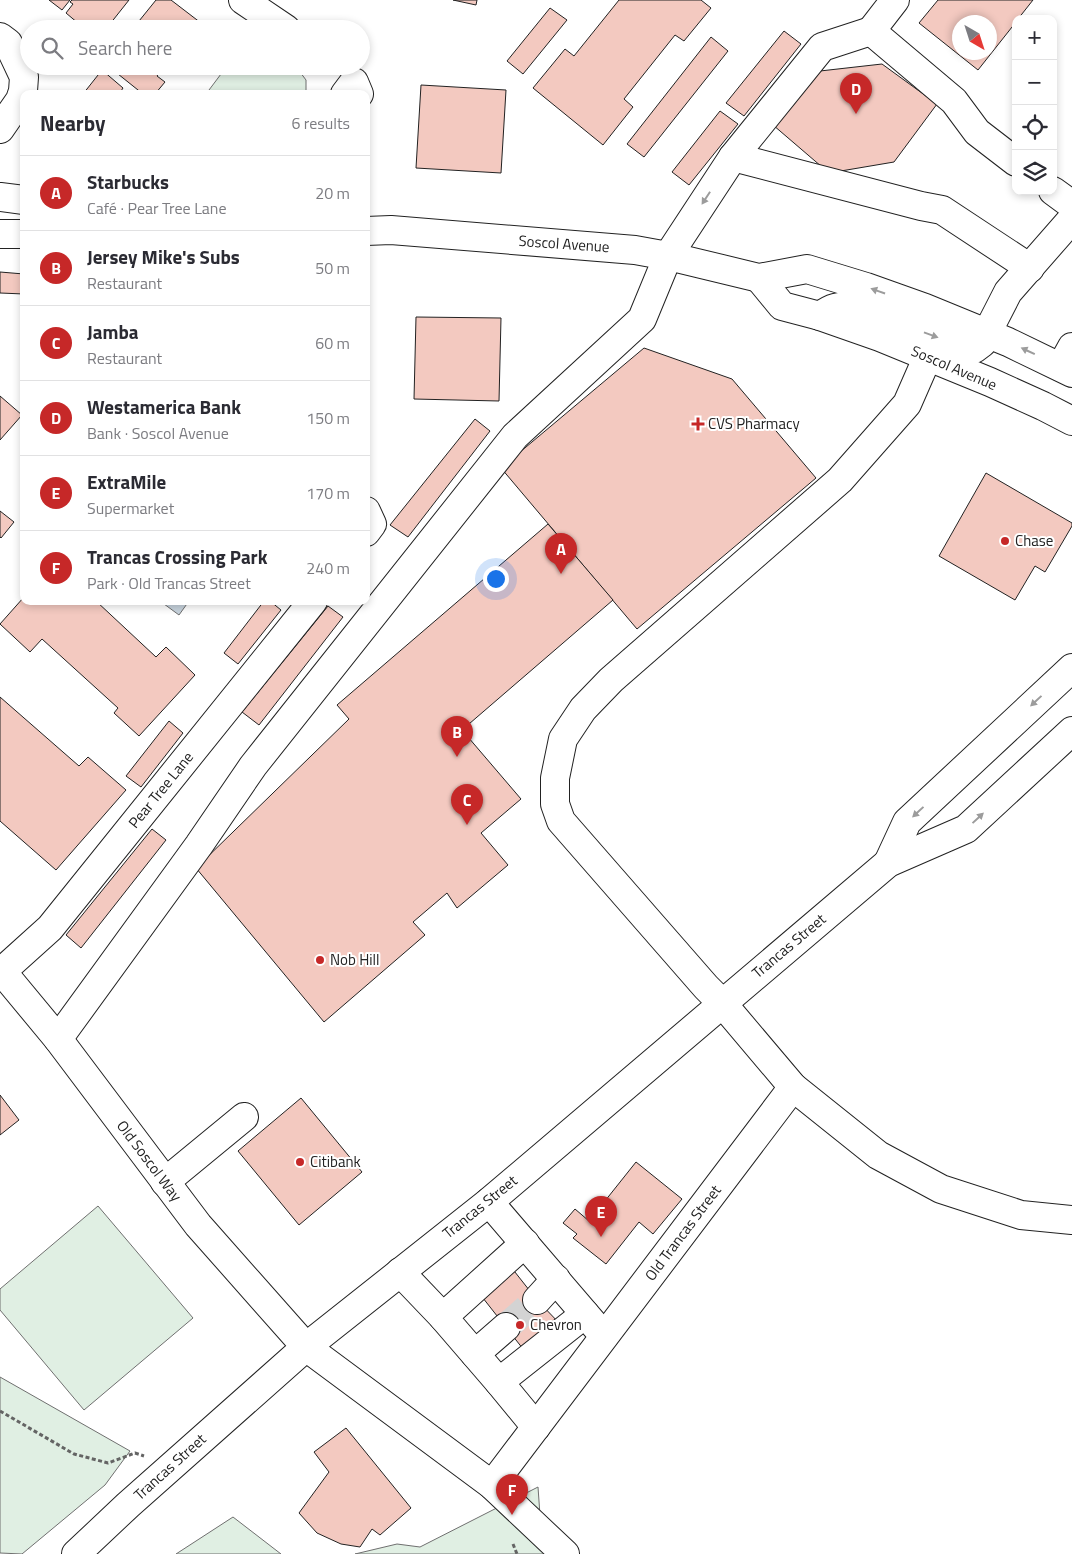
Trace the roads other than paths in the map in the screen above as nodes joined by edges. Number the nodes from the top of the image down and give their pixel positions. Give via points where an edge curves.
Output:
1 (243, 0) edge
2 (895, 0) edge
3 (273, 20) edge
4 (871, 31) junction
5 (0, 37) edge
6 (20, 69) edge
7 (23, 75) edge
8 (22, 90) edge
9 (20, 100) edge
10 (0, 129) edge
11 (733, 157) junction
12 (1012, 159) edge
13 (1057, 194) edge
14 (0, 197) edge
15 (20, 200) edge
16 (1072, 205) edge
17 (1072, 219) edge
18 (370, 231) edge
19 (0, 234) edge
20 (20, 234) edge
21 (668, 256) junction
22 (1030, 268) junction
23 (759, 278) junction
24 (820, 316) junction
25 (987, 333) junction
26 (928, 356) junction
27 (1068, 362) edge
28 (1070, 421) edge
29 (310, 605) edge
30 (1072, 668) edge
31 (1072, 731) edge
32 (888, 863) junction
33 (1, 971) edge
34 (714, 995) junction
35 (58, 1039) junction
36 (794, 1087) junction
37 (244, 1117) dead end
38 (165, 1182) junction
39 (489, 1202) junction
40 (1072, 1220) edge
41 (525, 1243) junction
42 (400, 1272) junction
43 (556, 1279) junction
44 (537, 1300) tunnel mouth
45 (585, 1314) junction
46 (443, 1316) junction
47 (506, 1328) tunnel mouth
48 (604, 1336) junction
49 (306, 1346) junction
50 (475, 1354) junction
51 (499, 1382) junction
52 (536, 1427) junction
53 (492, 1484) junction
54 (76, 1554) edge
55 (565, 1554) edge

1 - 3 main road
2 - 4 main road
4 - 11 main road via 822,47
4 - 12 main road via 954,101 977,132
5 - 6 main road via 8,44
7 - 8 main road
9 - 10 main road
11 -> 21 main road
11 - 22 main road via 942,210
13 - 16 main road
14 - 15 main road
17 - 22 main road
18 - 21 main road, Soscol Avenue via 606,247
19 - 20 main road
21 - 23 main road, Soscol Avenue
21 - 35 main road via 642,319 516,436 253,766
22 - 25 main road via 1008,292
23 - 24 main road, Soscol Avenue via 782,306
25 -> 23 main road, Soscol Avenue via 896,297 807,269
24 -> 25 main road via 830,309 853,306 974,349
24 - 26 main road, Soscol Avenue
27 -> 25 main road, Soscol Avenue
26 - 28 main road, Soscol Avenue via 1020,395
26 - 34 main road via 907,404 840,480 611,680 583,709 563,739 555,778 555,804 561,821
29 - 33 main road, Pear Tree Lane via 50,928
30 -> 32 main road, Trancas Street via 907,822
32 -> 31 main road, Trancas Street via 966,829
32 - 34 main road, Trancas Street
33 - 35 main road, Old Soscol Way
34 - 36 main road
34 - 39 main road, Trancas Street
35 - 38 main road, Old Soscol Way
36 - 40 main road via 878,1155 940,1189 1021,1215
36 - 48 main road, Old Trancas Street
37 - 38 main road
38 - 49 main road, Old Soscol Way via 198,1225
39 - 41 main road
39 - 42 main road, Trancas Street
41 - 43 main road
41 - 46 main road
42 - 46 main road
42 - 49 main road, Trancas Street
43 - 44 main road
43 - 45 main road
45 - 48 main road
45 - 51 main road
46 - 50 main road
47 - 50 main road
48 - 52 main road, Old Trancas Street
49 - 53 main road, Old Soscol Way
49 - 54 main road, Trancas Street
50 - 51 main road
51 - 52 main road
52 - 53 main road, Old Trancas Street
53 - 55 main road, Old Soscol Way

